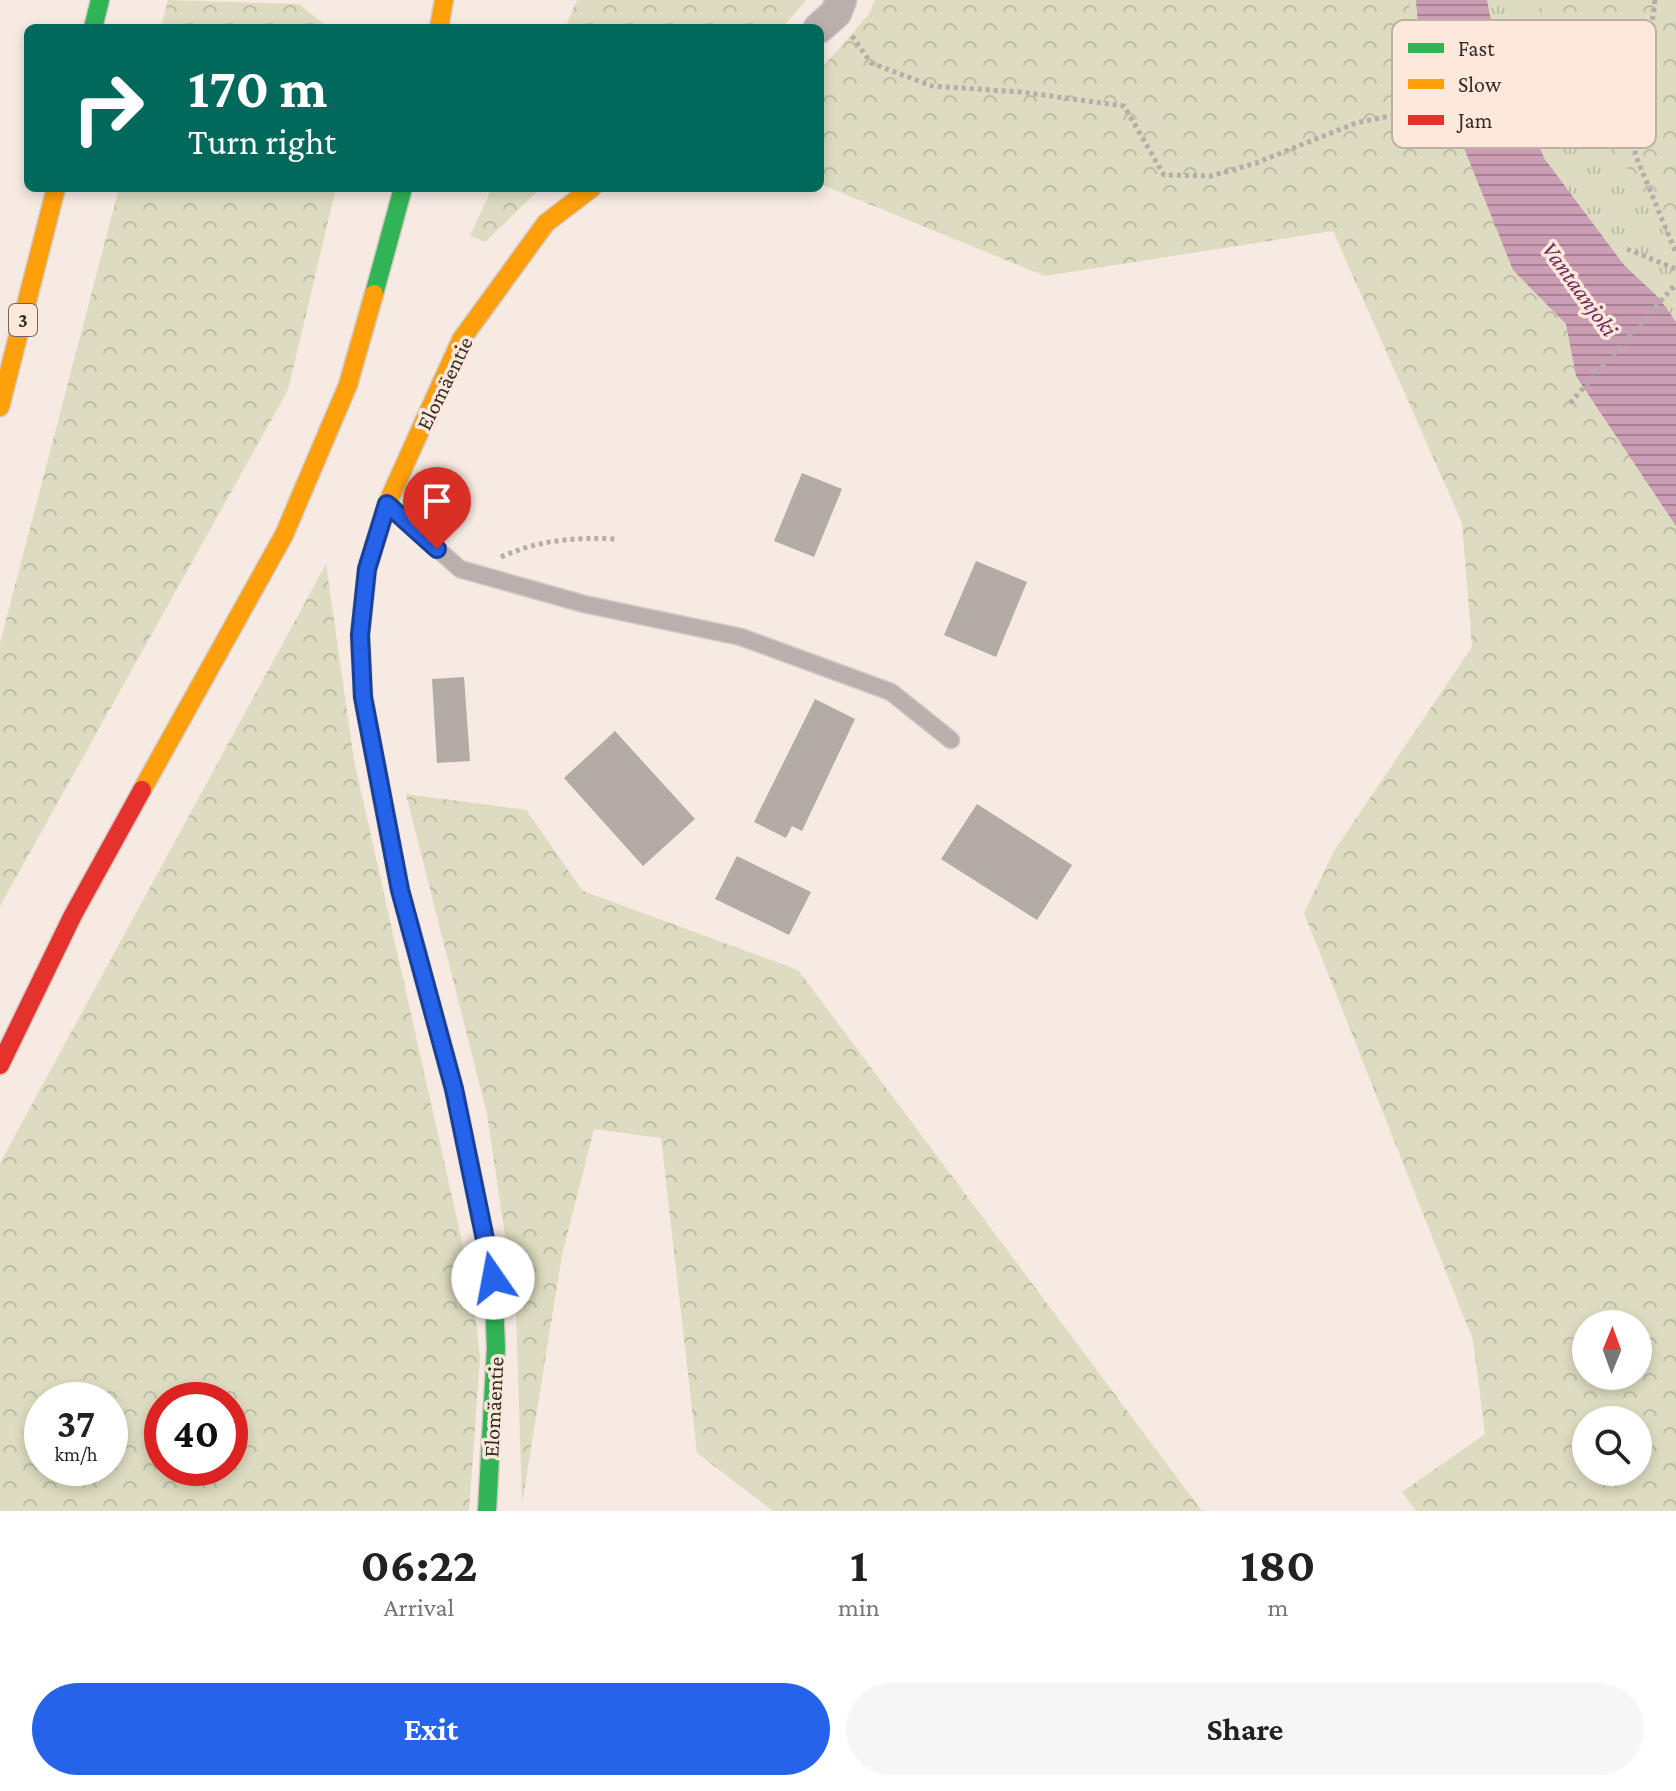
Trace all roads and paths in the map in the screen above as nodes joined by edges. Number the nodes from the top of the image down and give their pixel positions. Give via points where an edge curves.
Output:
1 (100, 0) edge
2 (444, 0) edge
3 (841, 0) edge
4 (1655, 0) edge
5 (1653, 20) edge
6 (94, 24) edge
7 (440, 24) edge
8 (824, 24) edge
9 (871, 63) dead end
10 (1392, 116) edge
11 (1636, 148) edge
12 (55, 192) edge
13 (402, 192) edge
14 (587, 192) edge
15 (1627, 249) dead end
16 (1676, 253) edge
17 (1676, 269) edge
18 (1676, 284) edge
19 (1570, 403) dead end
20 (0, 407) edge
21 (387, 504) junction
22 (616, 539) dead end
23 (471, 571) junction
24 (951, 740) dead end
25 (0, 1065) edge
26 (487, 1511) edge

1 - 6 main road
2 - 7 main road
3 - 8 street
4 - 5 path
9 - 10 path via 932,86 1124,106 1164,175 1211,176 1356,123
11 - 16 path
12 - 20 main road, 3
13 - 25 main road via 348,385 284,535 73,915
14 - 21 main road, Elomäentie via 546,223 461,340
15 - 17 path
18 - 19 path
21 - 23 lane via 460,569
21 - 26 main road, Elomäentie via 367,569 360,635 363,697 400,890 454,1089 493,1278 496,1348
22 - 23 path via 576,537 523,547
23 - 24 lane via 584,604 741,637 891,692

